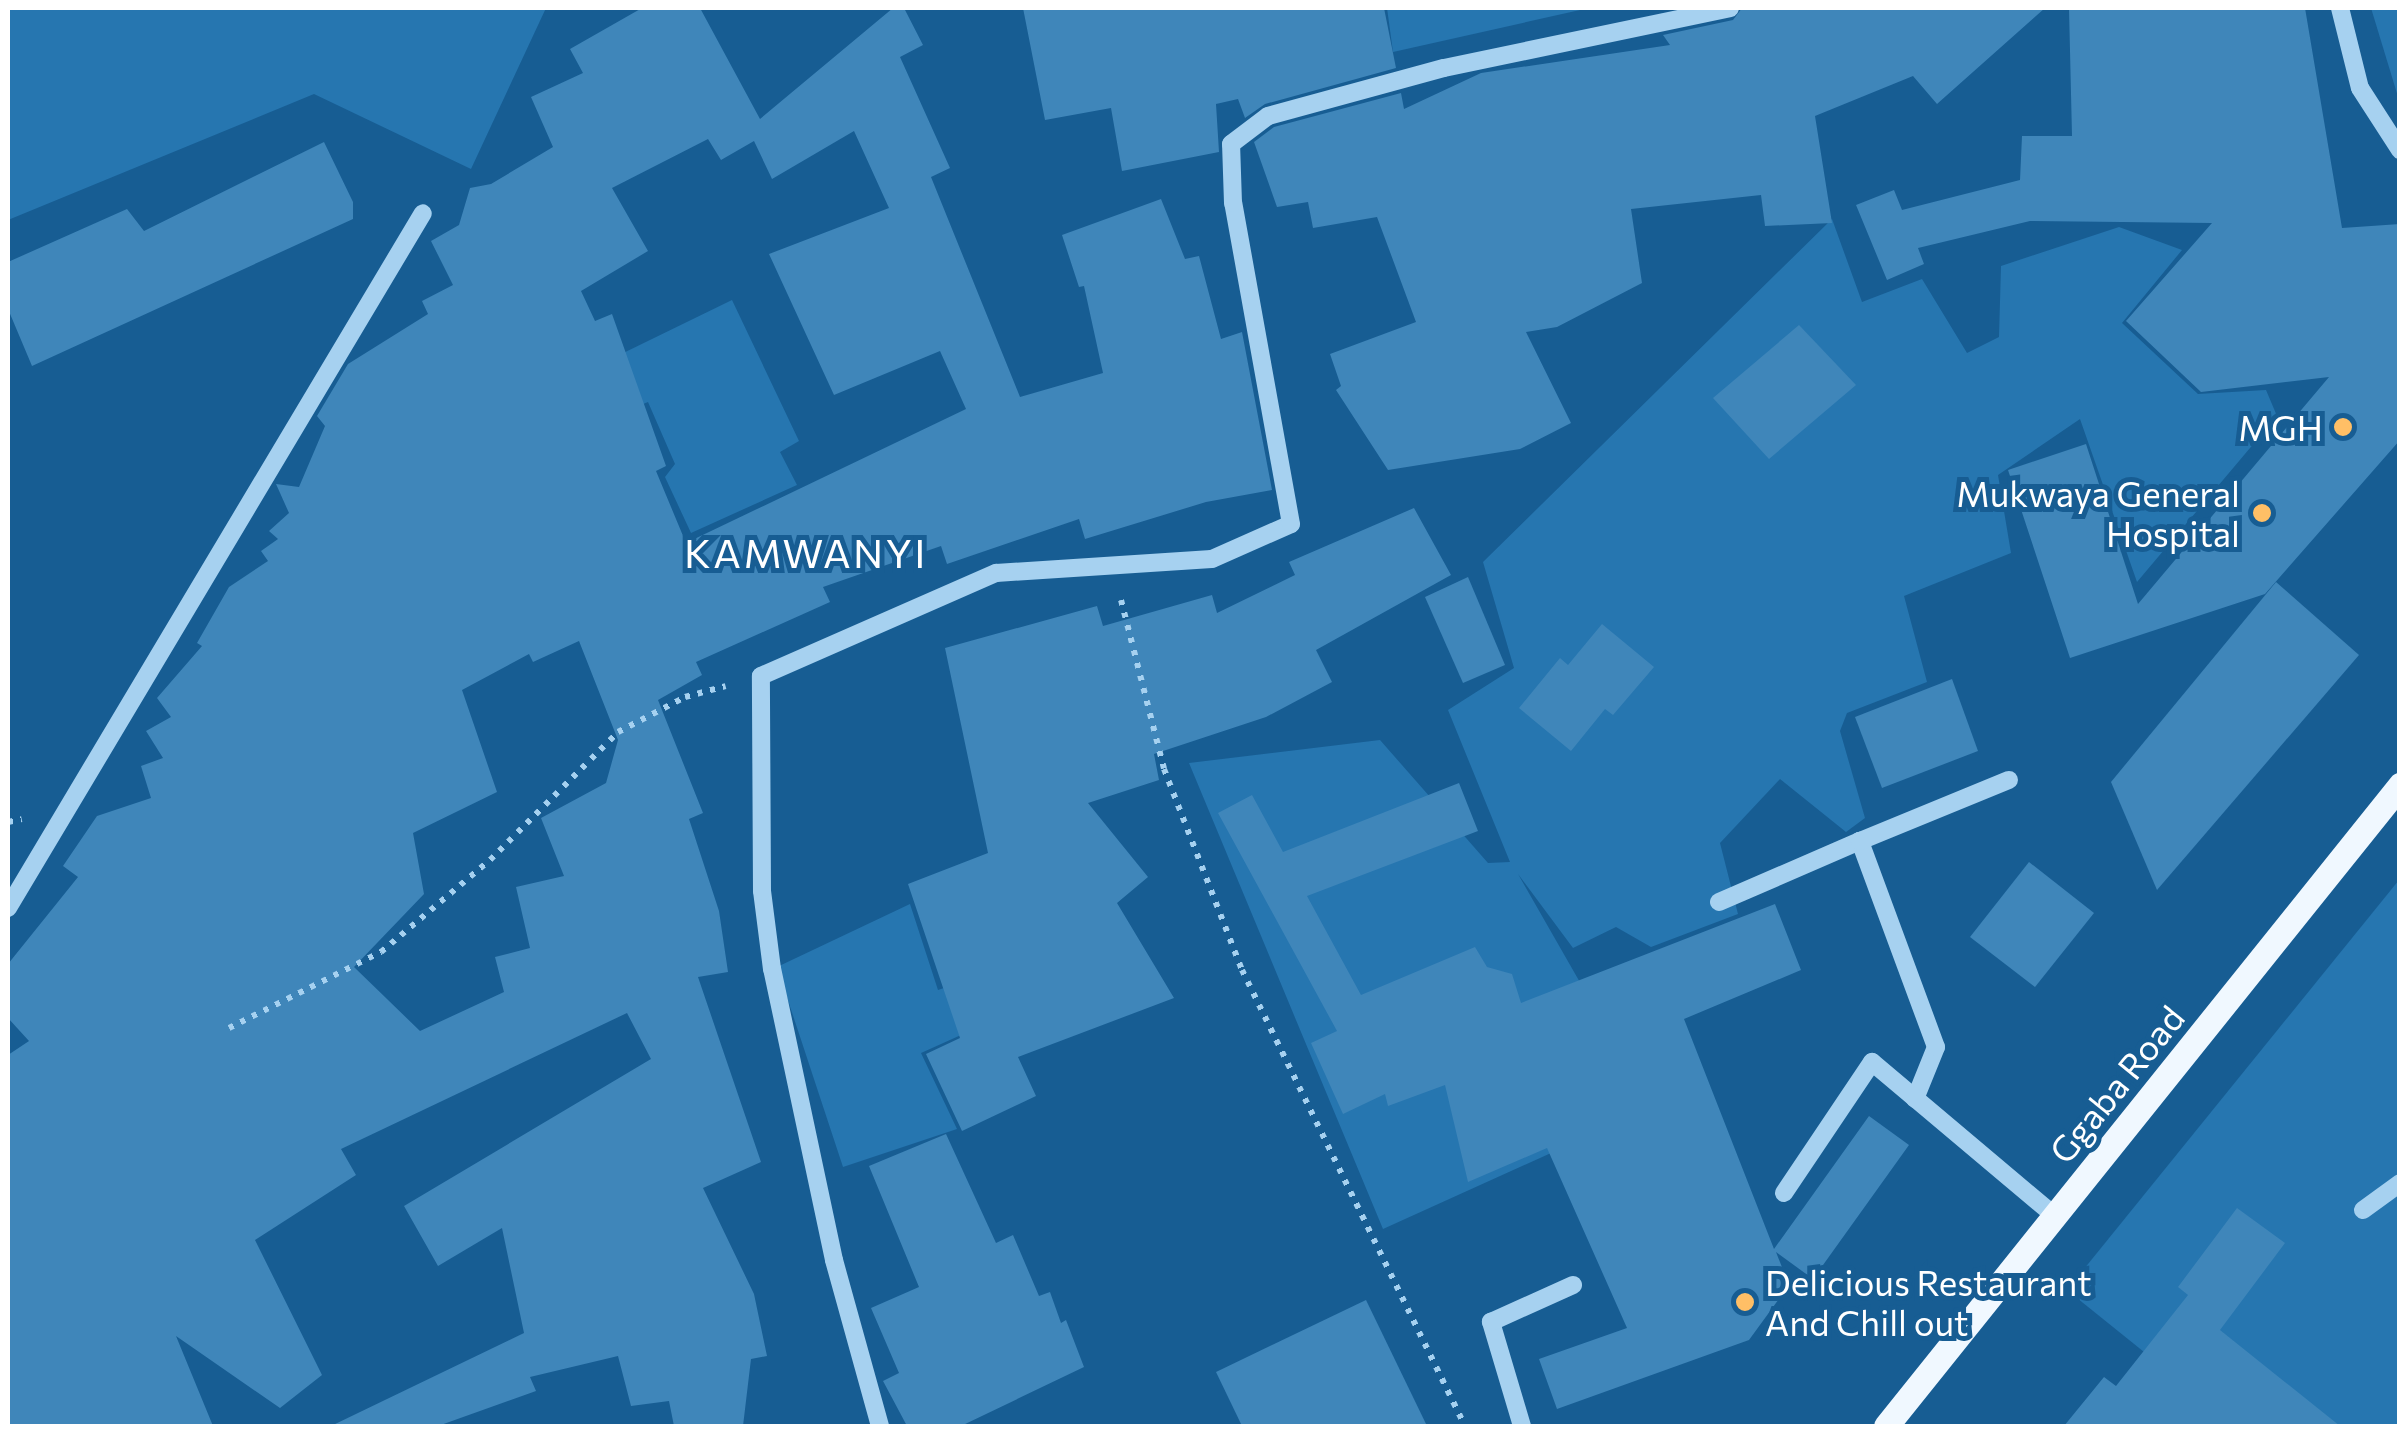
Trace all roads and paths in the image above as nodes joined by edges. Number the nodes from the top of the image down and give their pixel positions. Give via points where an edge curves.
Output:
1 (1730, 8) edge
2 (2340, 8) edge
3 (2400, 150) edge
4 (423, 213) dead end
5 (1108, 567) junction
6 (761, 676) junction
7 (2009, 780) dead end
8 (2400, 785) edge
9 (1860, 841) junction
10 (1718, 902) dead end
11 (8, 908) edge
12 (229, 1028) dead end
13 (1915, 1099) junction
14 (2400, 1184) edge
15 (1784, 1193) dead end
16 (2364, 1210) dead end
17 (2055, 1216) junction
18 (1573, 1284) dead end
19 (880, 1426) edge
20 (1465, 1426) edge
21 (1522, 1426) edge
22 (1886, 1426) edge

1 - 5 street via 1444,68 1268,116 1231,144 1233,203 1291,524 1212,559
2 - 3 street via 2360,88
4 - 11 street
5 - 6 street via 996,573
5 - 20 path via 1134,632 1164,770 1242,970
6 - 12 path via 685,697 618,732 490,860 381,952
6 - 19 street via 762,890 772,969 834,1260
7 - 9 street
8 - 17 main road, Ggaba Road
9 - 10 street
9 - 13 street via 1936,1047
13 - 15 street via 1872,1062
13 - 17 street
14 - 16 street
17 - 22 main road, Ggaba Road
18 - 21 street via 1491,1322

